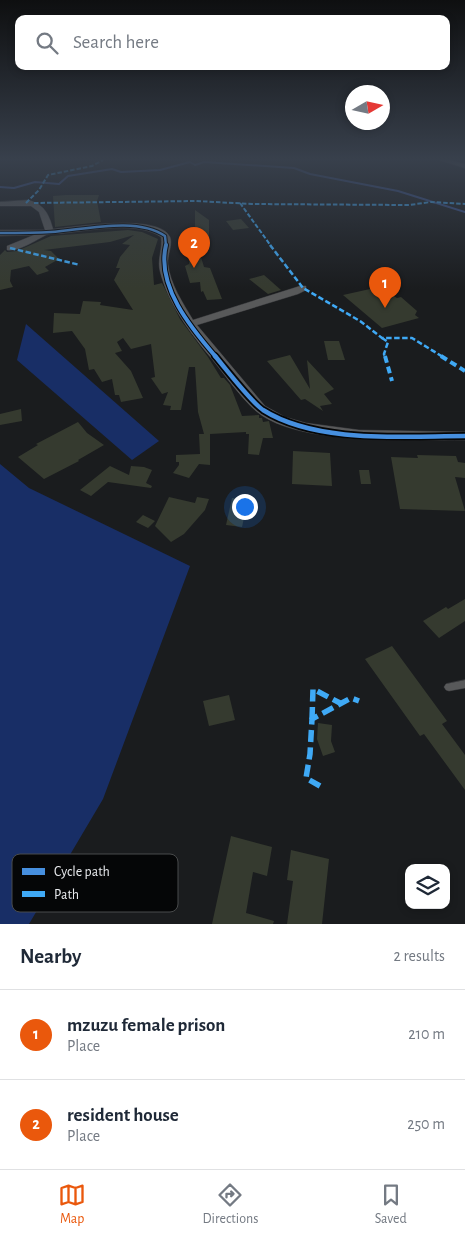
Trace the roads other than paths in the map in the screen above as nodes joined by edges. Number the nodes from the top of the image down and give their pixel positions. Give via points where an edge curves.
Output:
1 (0, 204) edge
2 (50, 232) junction
3 (0, 233) edge
4 (10, 248) dead end
5 (303, 288) dead end
6 (191, 324) junction
7 (465, 436) edge
8 (465, 684) edge
9 (449, 687) dead end

1 - 2 street via 34,204 44,211
2 - 3 street
2 - 4 street
2 - 6 street via 135,226 160,232 167,240 164,270
5 - 6 street
6 - 7 street via 261,409 283,422 310,429 357,434
8 - 9 lane

